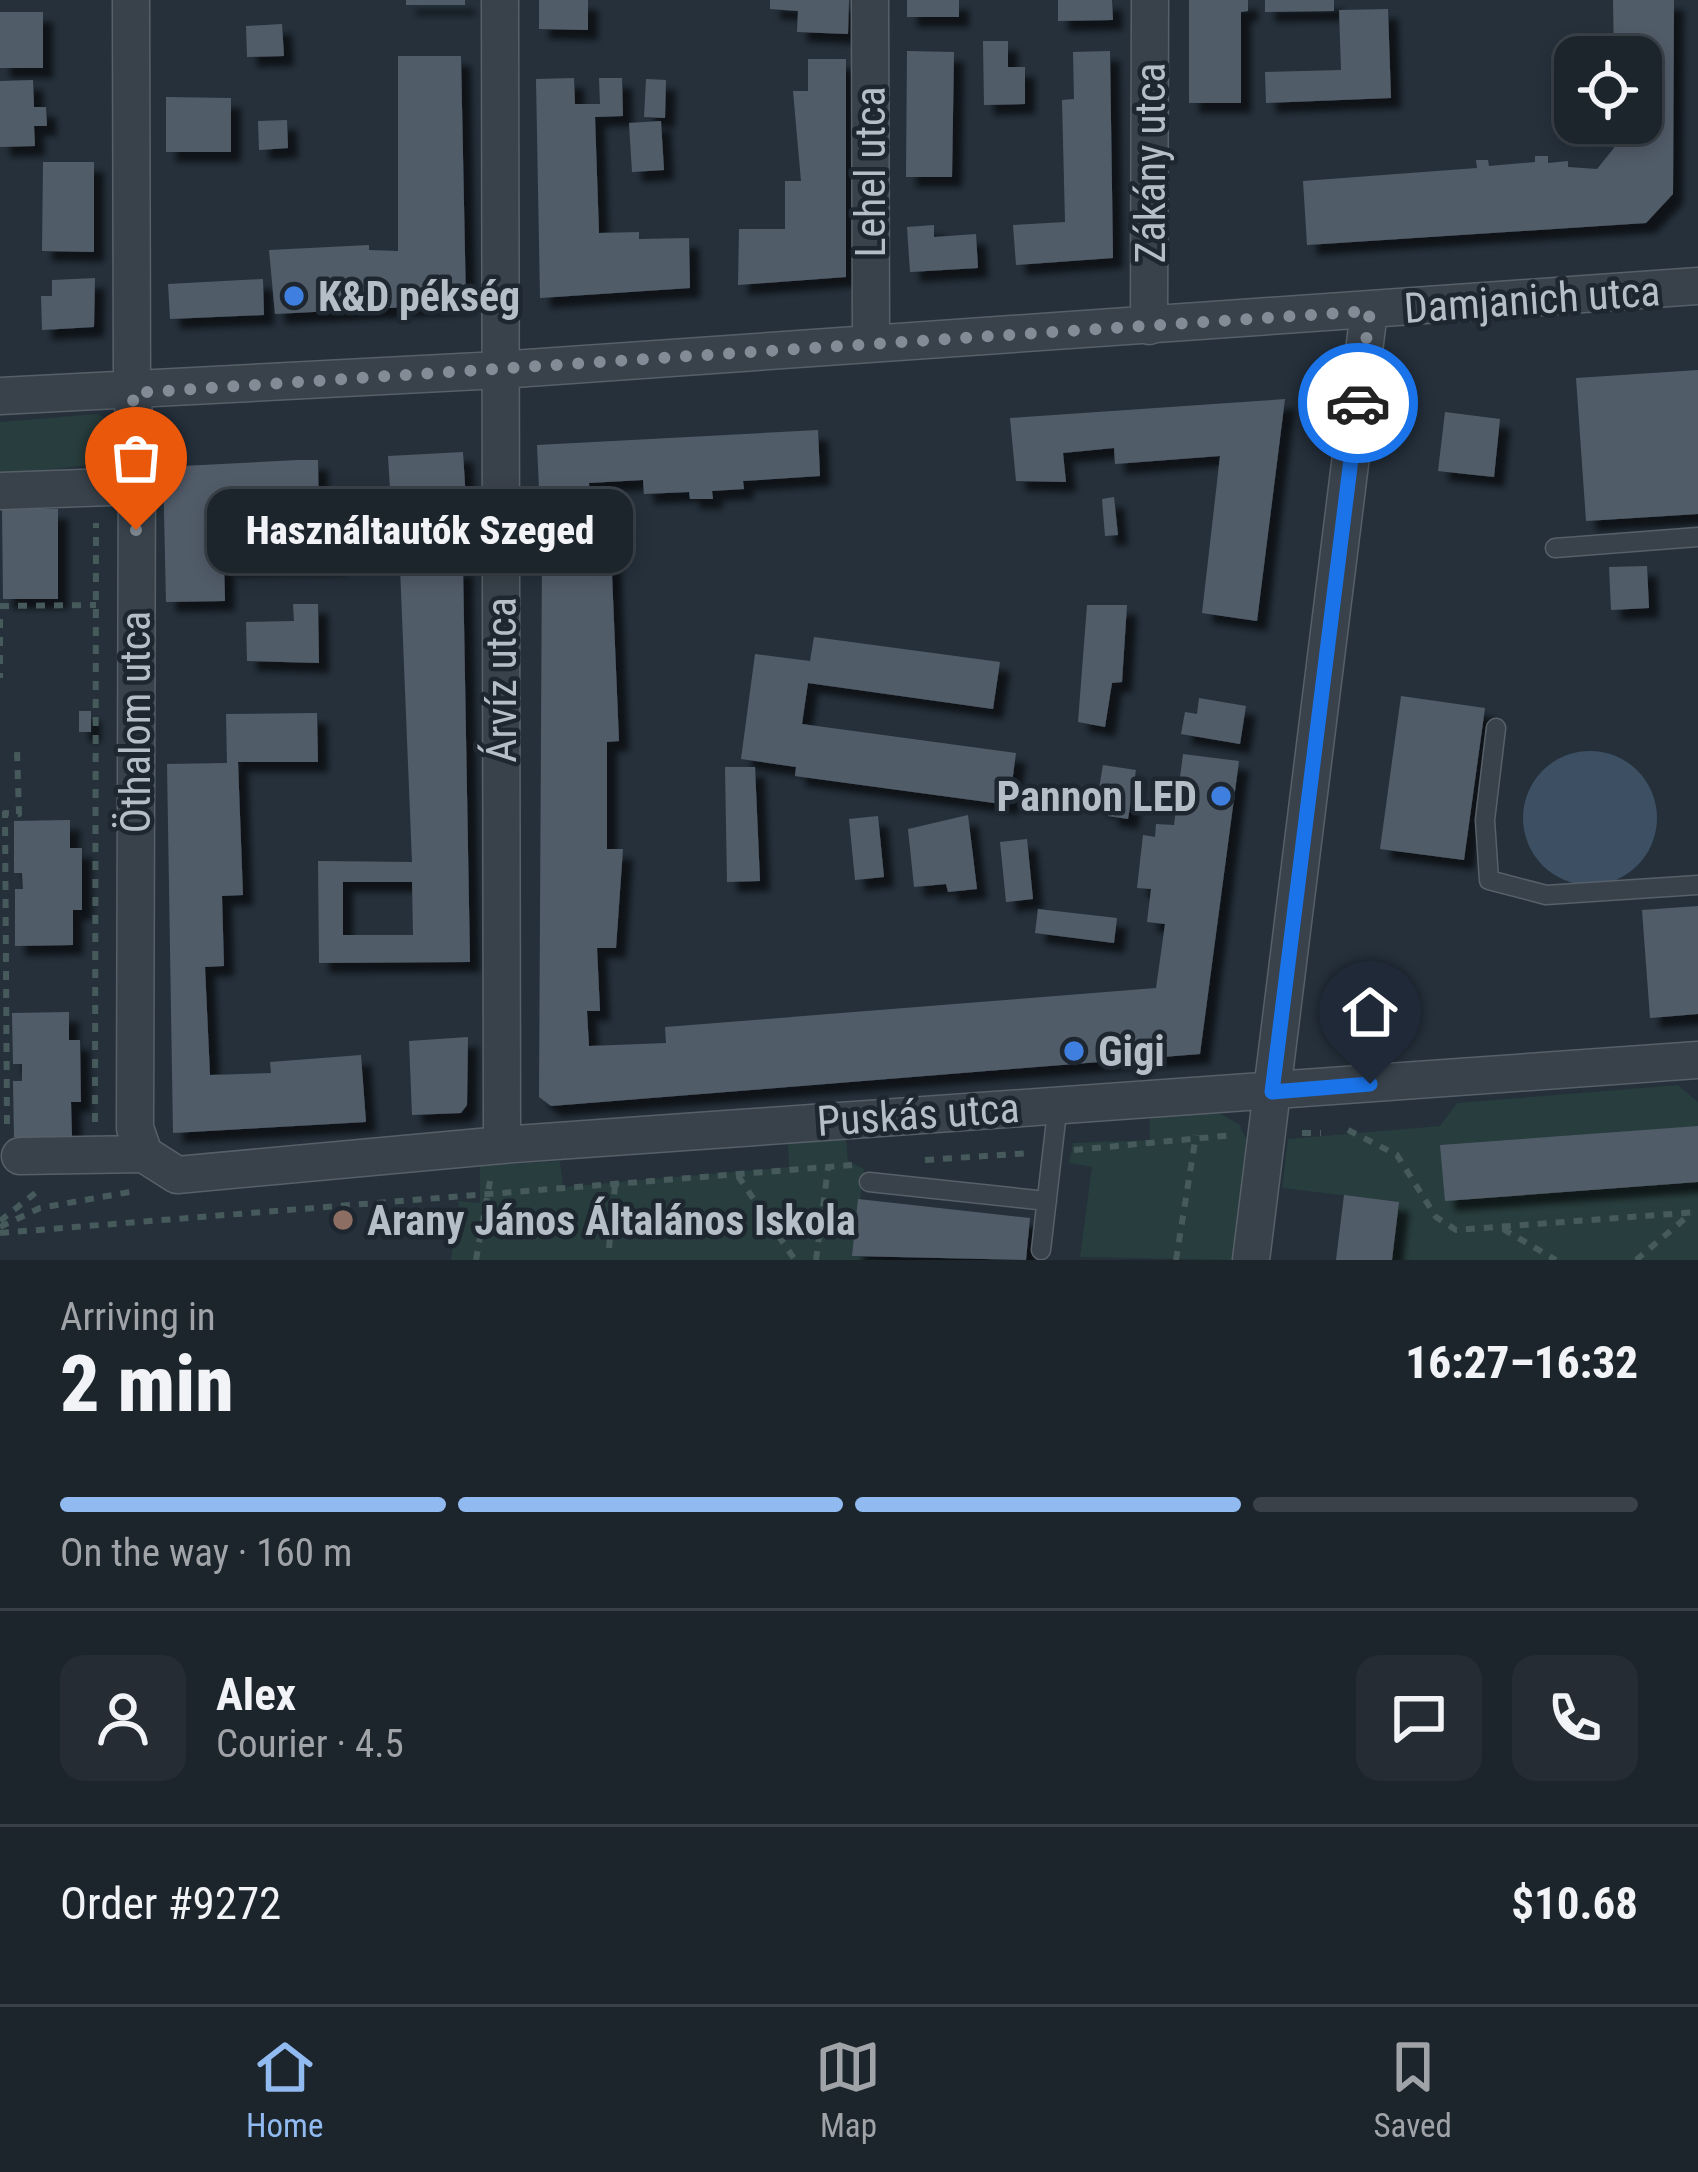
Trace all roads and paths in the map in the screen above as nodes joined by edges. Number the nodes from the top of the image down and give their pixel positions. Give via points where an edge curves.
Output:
1 (131, 0) edge
2 (500, 0) edge
3 (870, 0) edge
4 (1150, 0) edge
5 (1698, 286) edge
6 (1370, 311) junction
7 (1149, 326) junction
8 (871, 343) junction
9 (500, 370) junction
10 (133, 393) junction
11 (0, 396) edge
12 (96, 485) junction
13 (137, 486) junction
14 (0, 491) edge
15 (1698, 537) edge
16 (1555, 548) dead end
17 (96, 605) junction
18 (0, 606) edge
19 (0, 619) edge
20 (1, 663) edge
21 (16, 663) dead end
22 (0, 678) edge
23 (1496, 728) dead end
24 (17, 751) dead end
25 (1698, 885) edge
26 (1698, 1060) edge
27 (1272, 1092) junction
28 (1201, 1096) junction
29 (1058, 1103) junction
30 (1348, 1130) dead end
31 (1321, 1133) dead end
32 (1266, 1134) junction
33 (1195, 1139) junction
34 (502, 1145) junction
35 (1053, 1152) junction
36 (144, 1154) junction
37 (95, 1155) junction
38 (20, 1156) joint
39 (920, 1161) dead end
40 (854, 1165) dead end
41 (829, 1167) junction
42 (177, 1175) junction
43 (737, 1176) junction
44 (868, 1183) dead end
45 (615, 1186) junction
46 (485, 1196) junction
47 (1047, 1201) junction
48 (1695, 1212) edge
49 (1500, 1228) junction
50 (0, 1230) edge
51 (609, 1248) dead end
52 (1041, 1250) dead end
53 (476, 1260) edge
54 (795, 1260) edge
55 (816, 1260) edge
56 (1176, 1260) edge
57 (1252, 1260) edge
58 (1556, 1260) edge
59 (1636, 1260) edge

1 - 10 street, Öthalom utca
2 - 9 street, Árvíz utca
3 - 8 street, Lehel utca
4 - 7 street, Zákány utca
5 - 6 street, Damjanich utca
6 - 7 street, Damjanich utca
6 - 27 street
7 - 8 street, Damjanich utca
8 - 9 street, Damjanich utca
9 - 10 street, Damjanich utca
9 - 34 street, Árvíz utca
10 - 11 street, Damjanich utca
10 - 13 street, Öthalom utca
12 - 13 street
12 - 14 street
12 - 17 path
13 - 36 street, Öthalom utca via 134,1128
15 - 16 lane
17 - 18 path
17 - 37 path
19 - 20 path
20 - 21 path
20 - 22 path
23 - 25 lane via 1485,820 1489,880 1546,895
24 - 38 path via 19,814 5,813 7,1142
26 - 27 street, Puskás utca
27 - 28 street, Puskás utca
27 - 32 street
28 - 29 street, Puskás utca
28 - 33 path
29 - 34 street, Puskás utca
29 - 35 lane
30 - 49 path via 1397,1155 1436,1217 1456,1230
31 - 32 path
32 - 33 path
32 - 57 street
33 - 35 path
33 - 56 path
34 - 42 street, Puskás utca
34 - 46 path
35 - 39 path
35 - 47 lane
36 - 37 street
36 - 42 street
37 - 38 street
40 - 41 path
41 - 43 path
41 - 55 path
42 - 50 path via 163,1186 40,1208
43 - 45 path
43 - 54 path
44 - 47 lane
45 - 46 path
45 - 51 path
46 - 50 path
46 - 53 path
47 - 52 lane
48 - 49 path
48 - 59 path
49 - 58 path

